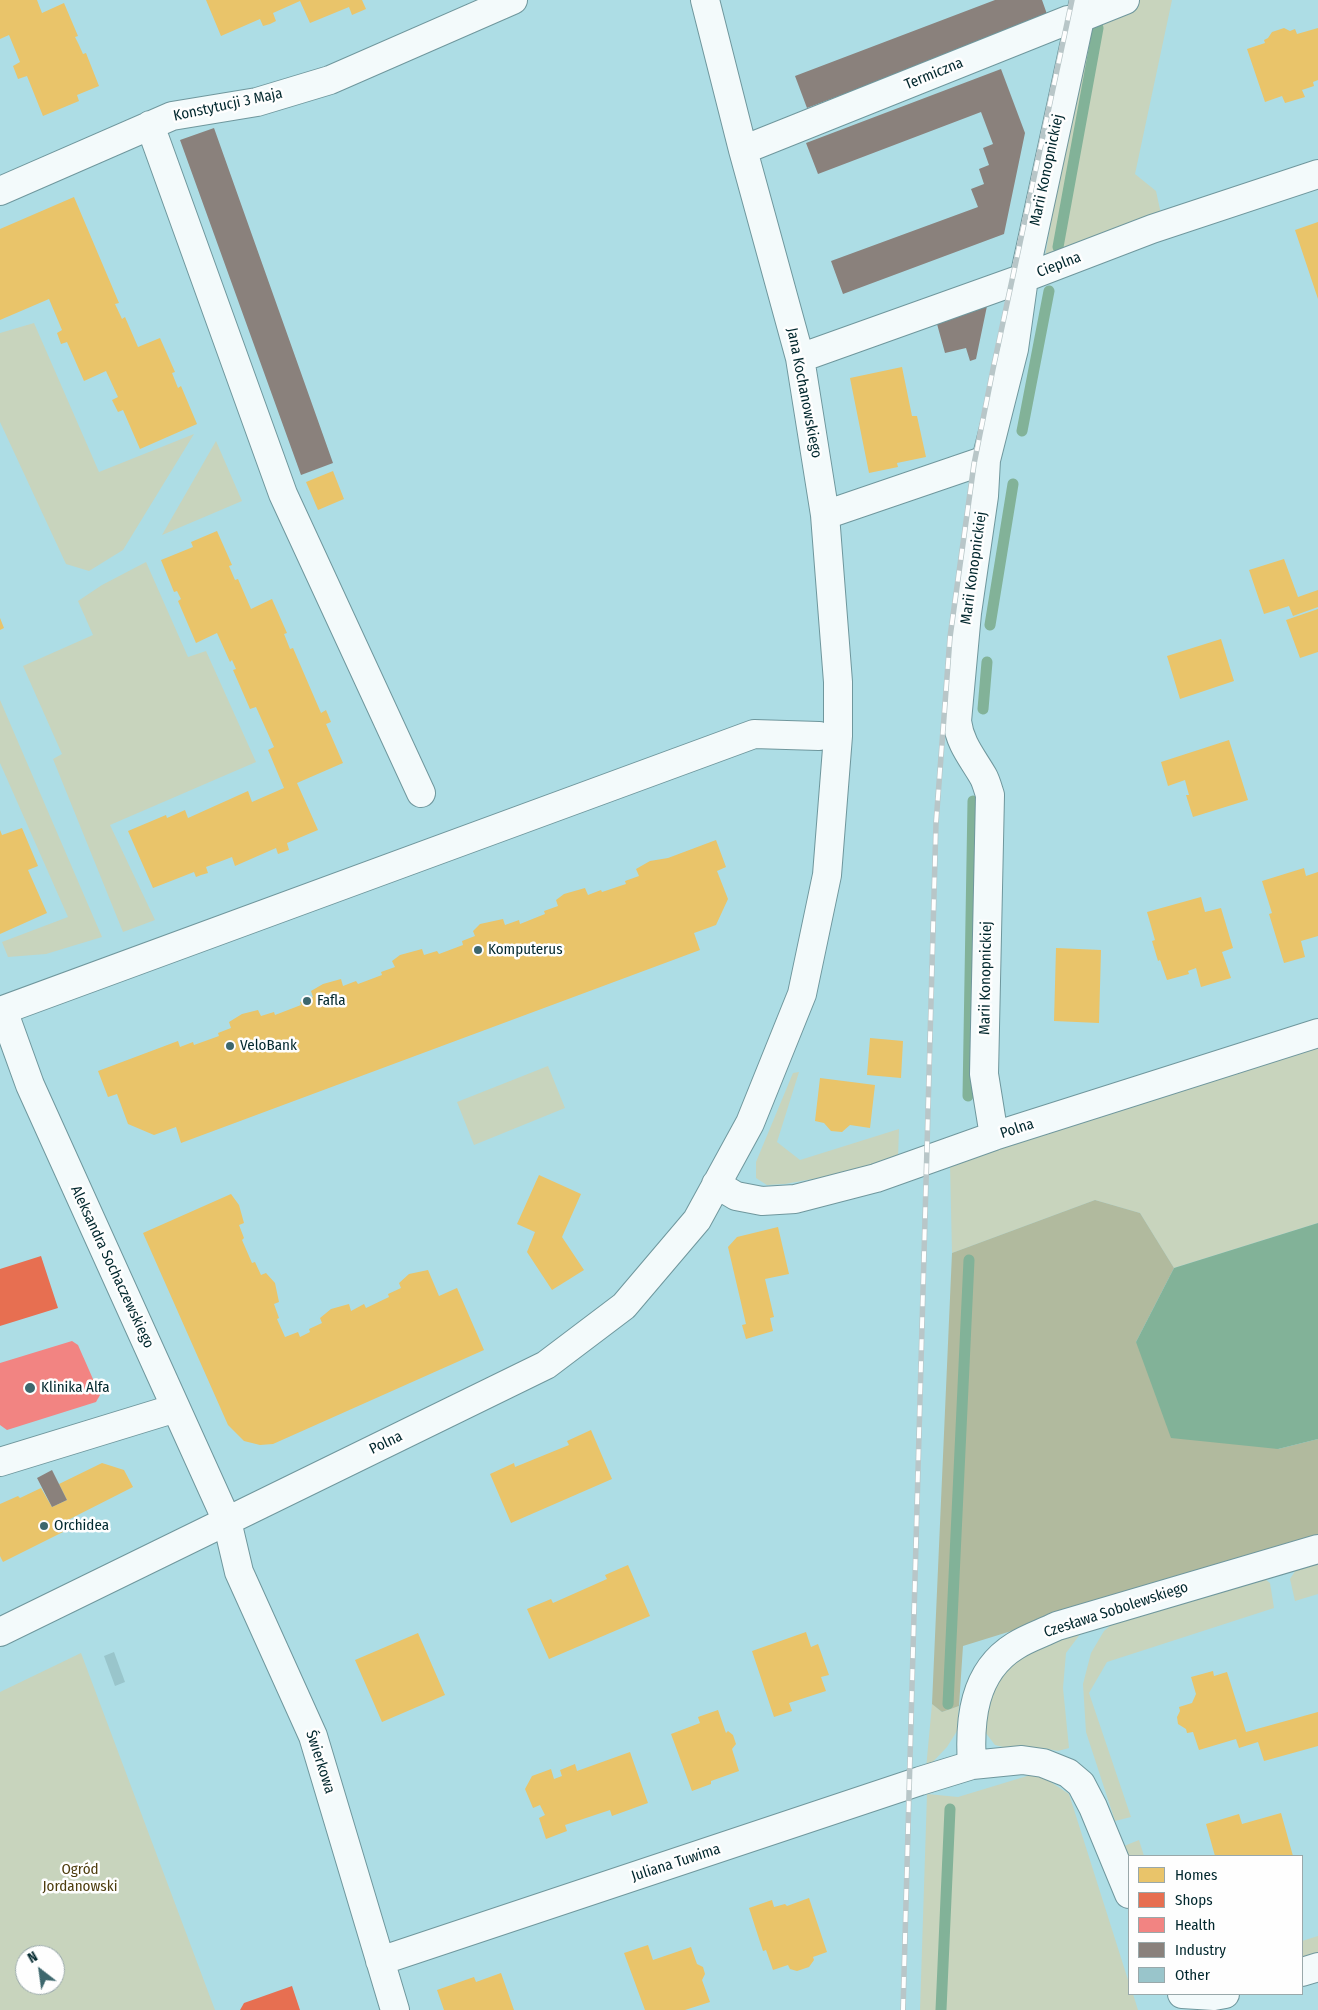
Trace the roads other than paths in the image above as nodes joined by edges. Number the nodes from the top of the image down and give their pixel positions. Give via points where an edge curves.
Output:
1 (513, 0) edge
2 (705, 0) edge
3 (1125, 0) edge
4 (1082, 9) edge
5 (150, 125) junction
6 (743, 150) junction
7 (1318, 174) edge
8 (0, 192) edge
9 (1024, 278) junction
10 (800, 358) junction
11 (986, 460) junction
12 (825, 515) junction
13 (829, 736) junction
14 (421, 794) dead end
15 (1318, 1033) edge
16 (994, 1136) junction
17 (716, 1184) junction
18 (176, 1408) junction
19 (0, 1462) edge
20 (228, 1521) junction
21 (1318, 1549) edge
22 (0, 1632) edge
23 (972, 1765) junction
24 (1128, 1892) edge
25 (380, 1961) junction
26 (1318, 1967) edge
27 (1303, 1972) edge
28 (1198, 1995) edge
29 (1220, 1995) edge
30 (395, 2010) edge

1 - 5 street, Konstytucji 3 Maja via 330,80 256,102 172,116
2 - 6 street, Jana Kochanowskiego
3 - 4 street, Termiczna
4 - 6 street, Termiczna via 1068,20
4 - 9 street, Marii Konopnickiej
5 - 8 street, Konstytucji 3 Maja
5 - 14 street via 283,494
6 - 10 street, Jana Kochanowskiego
7 - 9 street, Cieplna via 1152,229
9 - 10 street, Cieplna
9 - 11 street, Marii Konopnickiej via 1014,349
10 - 12 street, Jana Kochanowskiego
11 - 12 street
11 - 16 street, Marii Konopnickiej via 957,721 958,736 984,778 990,795 984,1074
12 - 13 street, Jana Kochanowskiego via 838,682
13 - 17 street, Polna via 827,875 802,994 750,1124
13 - 18 street, Aleksandra Sochaczewskiego via 754,734 3,1010 30,1085
15 - 16 street, Polna
16 - 17 street, Polna via 876,1178 795,1199 762,1201 736,1196
17 - 20 street, Polna via 697,1220 624,1306 546,1365
18 - 19 street
18 - 20 street, Aleksandra Sochaczewskiego
20 - 22 street, Polna
20 - 25 street, Świerkowa via 239,1572 313,1736
21 - 23 street, Czesława Sobolewskiego via 1057,1626 1015,1645 998,1659 978,1690 970,1736
23 - 24 street, Juliana Tuwima via 1022,1760 1043,1763 1081,1784
23 - 25 street, Juliana Tuwima
25 - 30 street, Świerkowa
26 - 27 street
28 - 29 street

